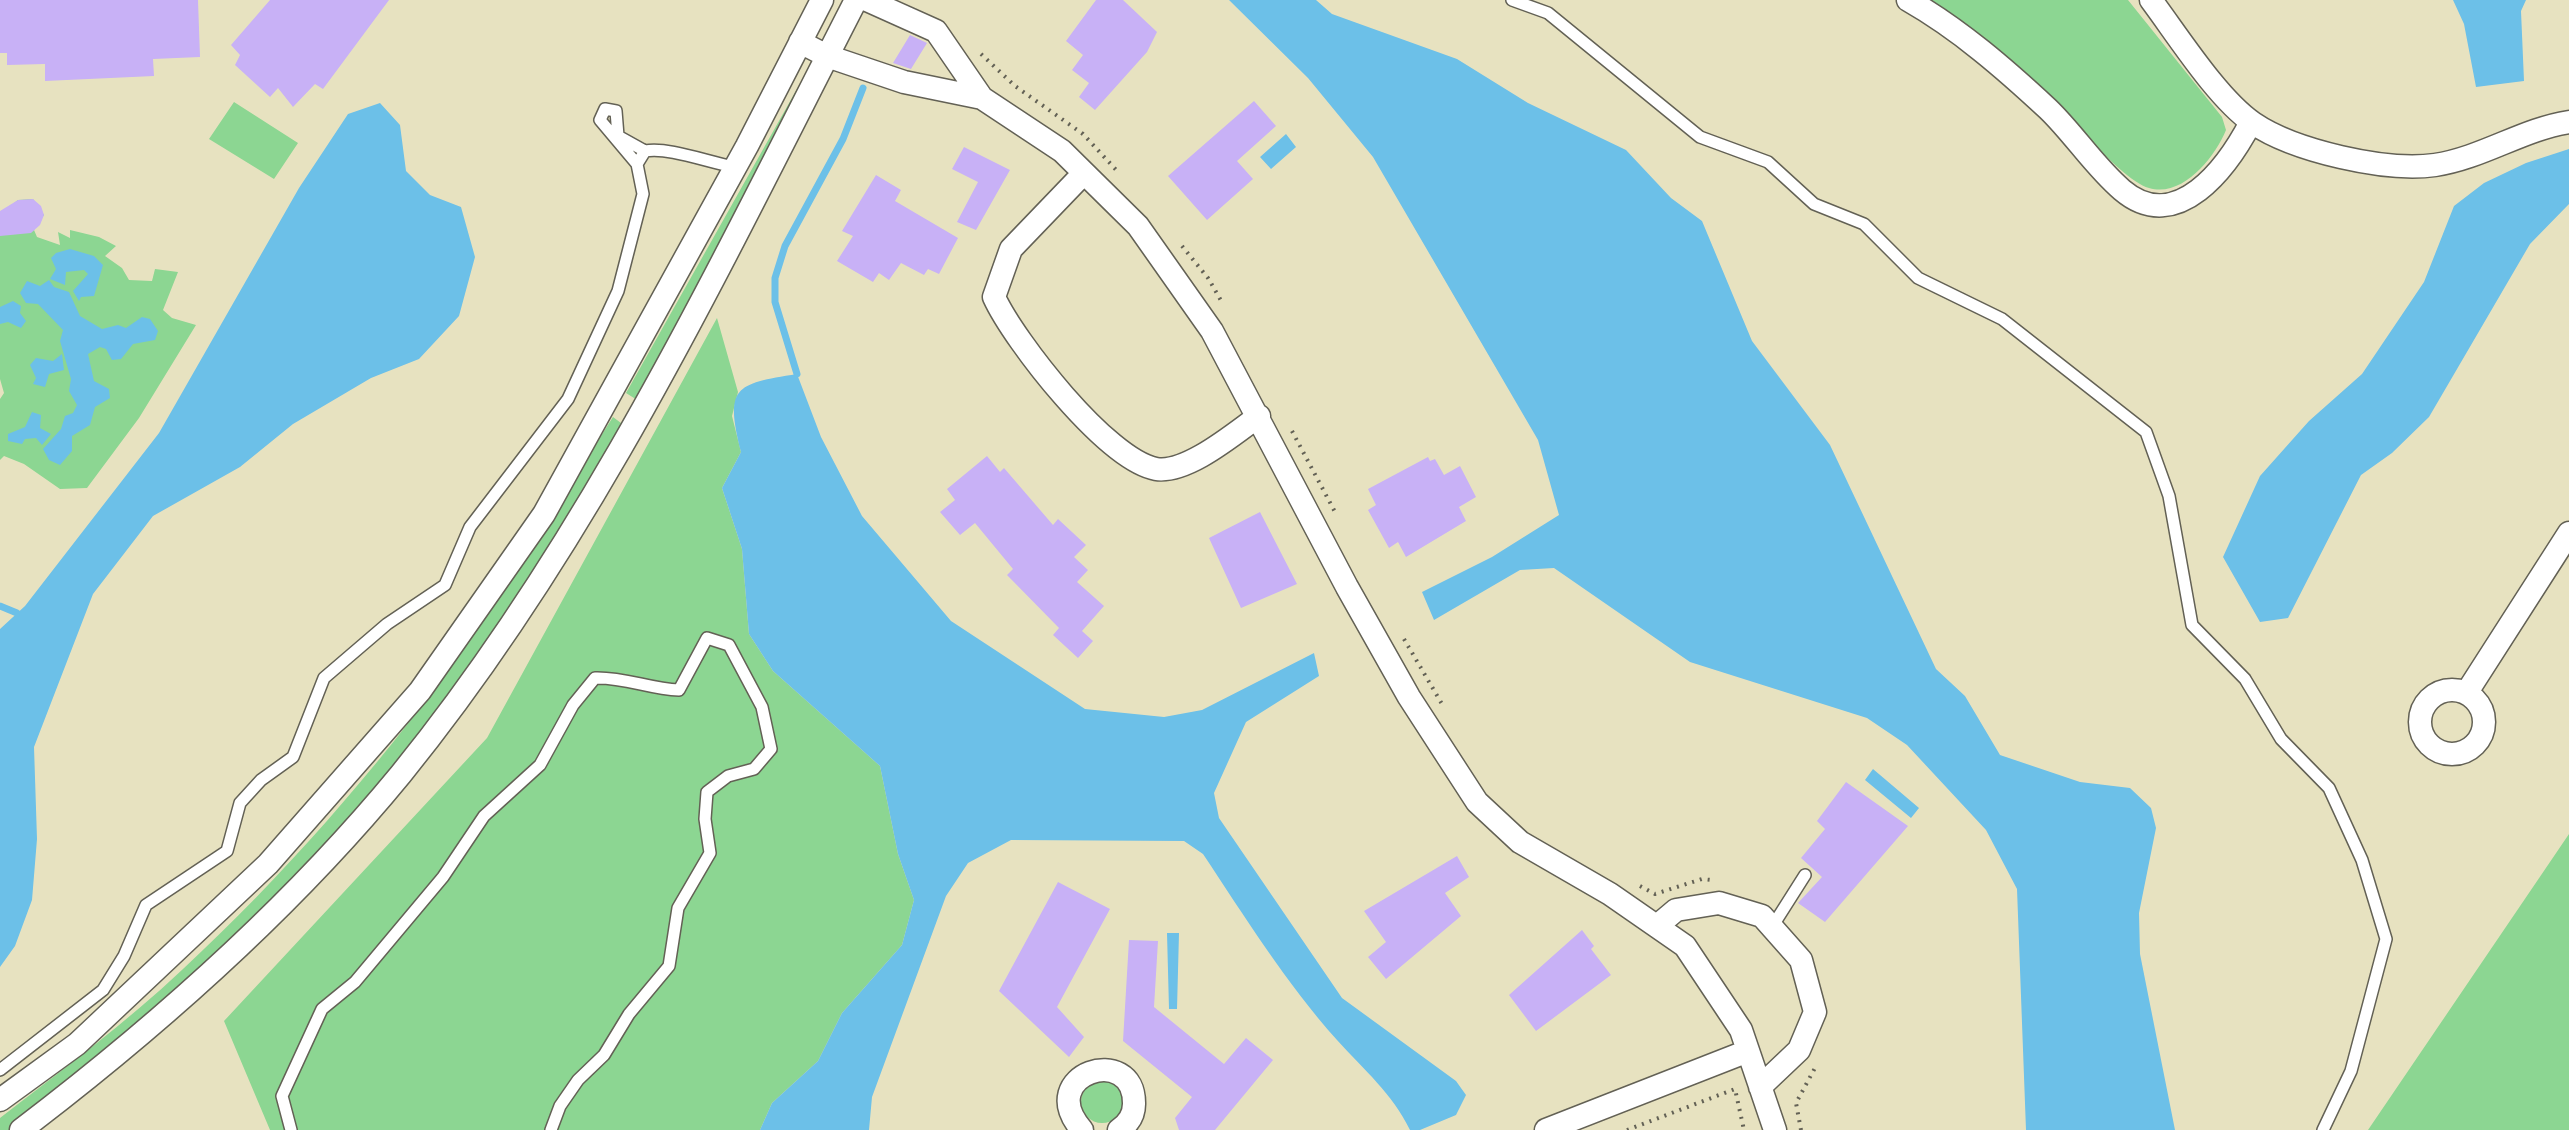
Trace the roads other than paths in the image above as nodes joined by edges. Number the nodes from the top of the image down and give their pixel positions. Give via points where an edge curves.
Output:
1 (822, 0) edge
2 (856, 0) edge
3 (1512, 0) edge
4 (1908, 0) edge
5 (2151, 0) edge
6 (881, 3) edge
7 (800, 42) junction
8 (827, 56) junction
9 (982, 98) junction
10 (2251, 122) junction
11 (2569, 122) edge
12 (645, 151) junction
13 (637, 164) junction
14 (735, 167) junction
15 (1084, 173) junction
16 (1259, 416) junction
17 (2569, 533) edge
18 (2467, 692) dead end
19 (1805, 875) dead end
20 (1657, 926) junction
21 (1772, 927) junction
22 (1748, 1051) junction
23 (0, 1070) edge
24 (1760, 1087) junction
25 (0, 1100) edge
26 (21, 1130) edge
27 (291, 1130) edge
28 (551, 1130) edge
29 (1082, 1130) edge
30 (1119, 1130) edge
31 (1546, 1130) edge
32 (1775, 1130) edge
33 (2323, 1130) edge

1 - 7 street
2 - 8 street
3 - 33 lane via 1548,13 1700,137 1768,162 1814,204 1864,224 1918,278 2002,319 2146,432 2169,496 2192,625 2245,679 2281,739 2329,788 2362,860 2386,939 2351,1071
4 - 10 street via 1994,61 2049,110 2123,191 2145,203 2172,205 2194,195 2216,177
5 - 10 street via 2209,78
6 - 9 street via 936,31
7 - 8 street
7 - 14 street
8 - 9 street via 904,82
8 - 26 street via 666,373 526,604 400,775 270,917 120,1055
9 - 15 street via 1062,151
10 - 11 street via 2345,161 2434,165
12 - 13 lane
12 - 13 lane via 618,136 616,111 605,109 600,120
12 - 14 lane via 662,148
13 - 23 lane via 643,194 618,291 568,399 470,527 445,585 387,624 324,678 293,757 240,803 227,851 146,905 103,990
14 - 25 street via 544,514 420,691 268,864 77,1044
15 - 16 street via 1138,226 1212,331
15 - 16 street via 1011,249 994,297 1007,325 1100,435 1127,457 1158,470 1204,456
16 - 20 street via 1409,697 1477,802 1520,842
17 - 18 street
19 - 21 lane
20 - 21 street via 1676,910 1719,903 1762,916
20 - 22 street via 1685,946 1741,1030
21 - 24 street via 1801,960 1815,1012 1799,1050
22 - 24 street
22 - 31 street
24 - 32 street
27 - 28 lane via 282,1096 322,1009 355,982 443,877 484,816 540,765 573,705 595,678 621,677 656,690 679,690 707,638 729,645 762,707 771,749 754,769 728,776 707,792 710,853 678,908 669,966 604,1055 578,1080
29 - 30 street via 1071,1118 1068,1102 1072,1087 1098,1069 1114,1071 1134,1095 1134,1111

